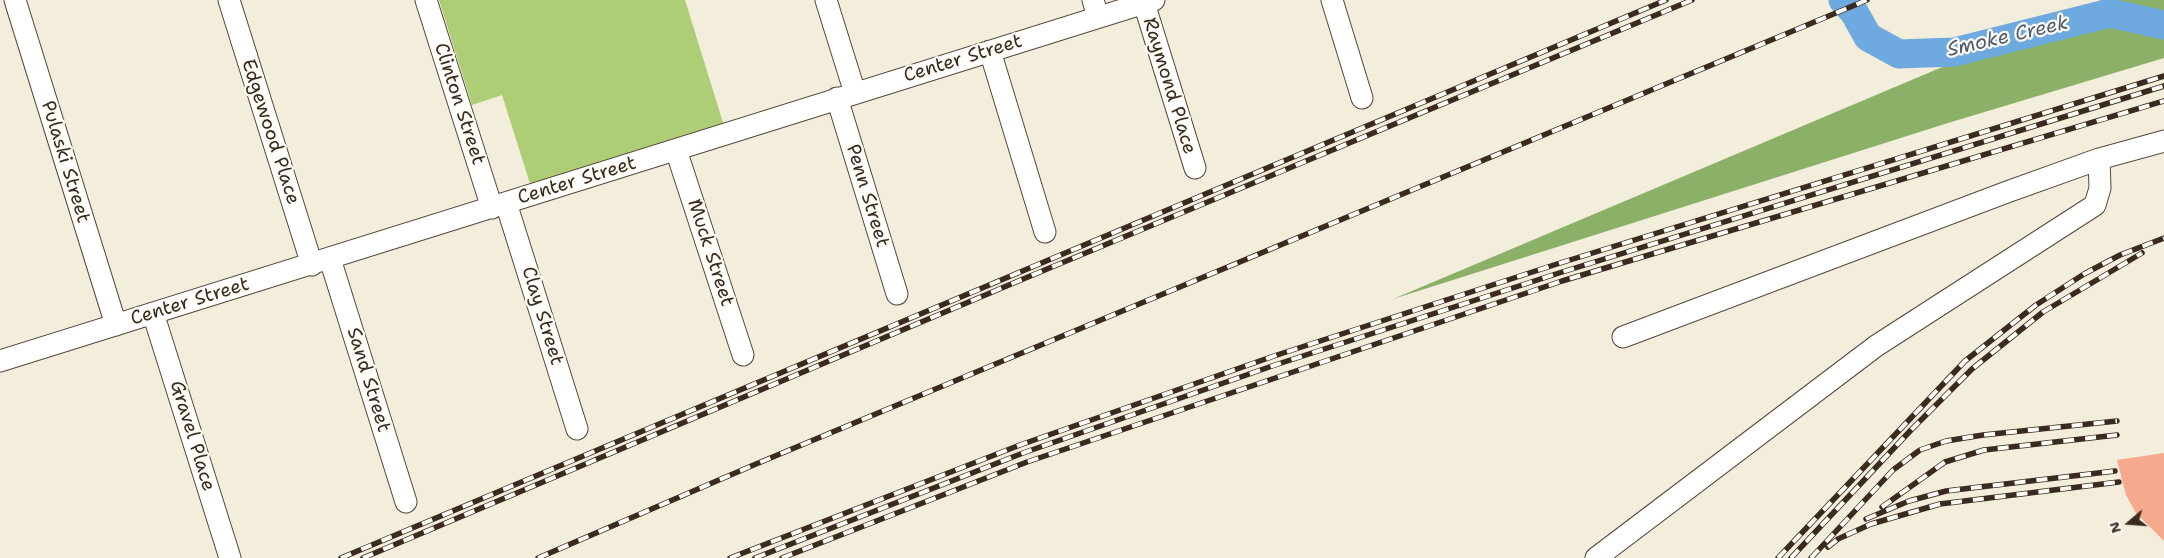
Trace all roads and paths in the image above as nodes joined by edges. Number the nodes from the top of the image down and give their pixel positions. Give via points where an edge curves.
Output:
1 (14, 0) edge
2 (229, 0) edge
3 (426, 0) edge
4 (826, 0) edge
5 (1332, 0) edge
6 (1149, 2) edge
7 (1095, 9) edge
8 (990, 51) junction
9 (846, 95) junction
10 (1362, 98) dead end
11 (2164, 141) edge
12 (676, 150) junction
13 (2099, 159) junction
14 (1195, 168) dead end
15 (499, 206) junction
16 (1045, 232) dead end
17 (321, 262) junction
18 (897, 294) dead end
19 (153, 313) junction
20 (116, 325) junction
21 (1623, 337) dead end
22 (743, 355) dead end
23 (0, 361) edge
24 (577, 429) dead end
25 (406, 502) dead end
26 (230, 558) edge
27 (1596, 558) edge

1 - 20 street, Pulaski Street
2 - 17 street, Edgewood Place
3 - 15 street, Clinton Street
4 - 9 street, Penn Street
5 - 10 street
6 - 7 street, Center Street
6 - 14 street, Raymond Place
7 - 8 street, Center Street
8 - 9 street, Center Street
8 - 16 street
9 - 12 street, Center Street
9 - 18 street, Penn Street
11 - 13 street
12 - 15 street, Center Street
12 - 22 street, Muck Street
13 - 21 street
13 - 27 street via 2100,188 2094,205 1876,346
15 - 17 street, Center Street
15 - 24 street, Clay Street
17 - 19 street, Center Street
17 - 25 street, Sand Street
19 - 20 street, Center Street
19 - 26 street, Gravel Place
20 - 23 street, Center Street

